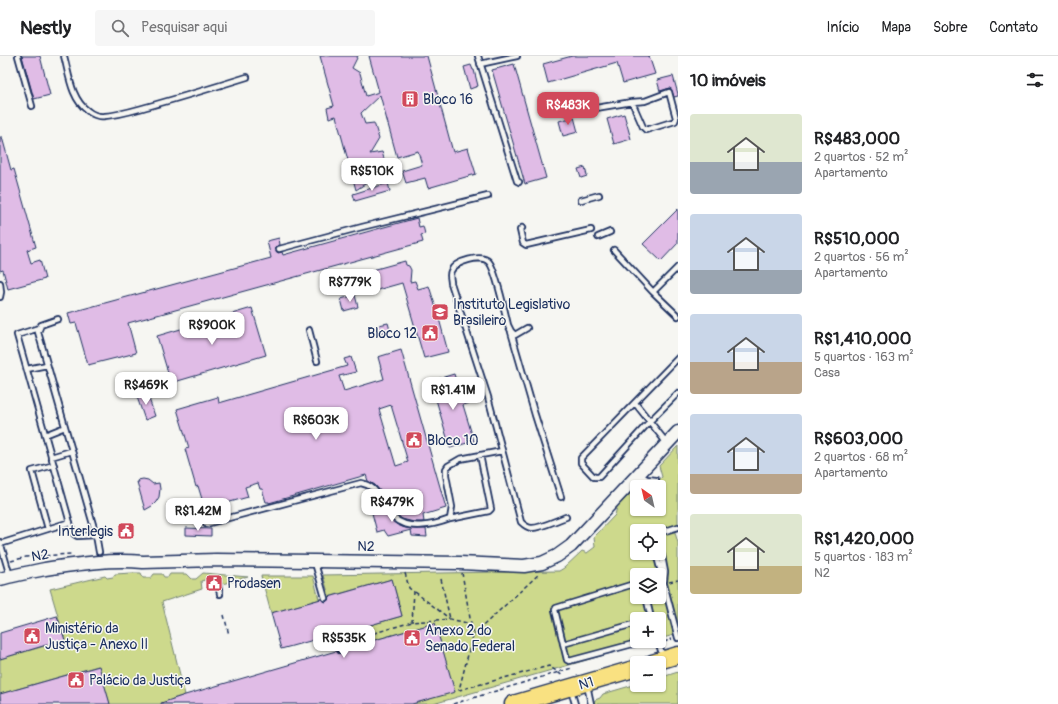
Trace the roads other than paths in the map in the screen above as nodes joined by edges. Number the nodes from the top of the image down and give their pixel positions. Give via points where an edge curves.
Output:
1 (18, 56) edge
2 (64, 56) edge
3 (478, 56) edge
4 (517, 56) edge
5 (480, 64) junction
6 (247, 77) dead end
7 (632, 102) junction
8 (32, 106) dead end
9 (578, 111) dead end
10 (519, 182) dead end
11 (599, 195) dead end
12 (488, 196) dead end
13 (581, 200) dead end
14 (522, 228) dead end
15 (591, 230) dead end
16 (610, 232) dead end
17 (598, 237) dead end
18 (278, 249) dead end
19 (614, 250) dead end
20 (678, 267) edge
21 (0, 283) edge
22 (653, 292) junction
23 (0, 297) edge
24 (678, 316) edge
25 (58, 319) dead end
26 (39, 328) junction
27 (527, 328) dead end
28 (309, 330) dead end
29 (511, 331) junction
30 (678, 358) edge
31 (317, 361) dead end
32 (47, 365) junction
33 (27, 369) junction
34 (678, 393) edge
35 (635, 403) junction
36 (650, 421) junction
37 (65, 427) junction
38 (678, 432) edge
39 (45, 435) junction
40 (667, 443) junction
41 (71, 451) junction
42 (502, 451) junction
43 (480, 456) junction
44 (51, 457) junction
45 (54, 465) junction
46 (638, 474) junction
47 (656, 480) dead end
48 (561, 497) dead end
49 (566, 517) dead end
50 (450, 519) junction
51 (70, 522) junction
52 (206, 524) dead end
53 (678, 526) edge
54 (48, 529) junction
55 (666, 530) edge
56 (96, 536) junction
57 (0, 544) edge
58 (99, 552) dead end
59 (314, 560) junction
60 (5, 577) edge
61 (218, 585) dead end
62 (630, 586) edge
63 (666, 592) edge
64 (220, 594) dead end
65 (667, 596) joint
66 (325, 598) dead end
67 (630, 625) edge
68 (336, 634) dead end
69 (678, 638) edge
70 (563, 644) junction
71 (630, 645) edge
72 (662, 648) edge
73 (340, 650) dead end
74 (669, 659) edge
75 (630, 670) edge
76 (578, 685) junction
77 (513, 704) edge
78 (575, 704) edge
79 (591, 704) edge

1 - 8 lane
2 - 6 lane via 78,101 88,112 101,116 123,113
3 - 5 lane
4 - 5 lane
5 - 10 lane
7 - 7 lane via 646,130 674,121 676,118 669,92 645,101
7 - 9 lane
11 - 13 lane
12 - 18 lane
14 - 15 lane via 520,230 523,243 526,245
16 - 17 lane
19 - 22 lane
20 - 22 lane
21 - 23 lane
22 - 24 lane
25 - 26 lane
26 - 32 lane
26 - 33 lane via 17,335
27 - 29 lane via 515,335
28 - 31 lane
29 - 42 lane via 490,262 479,259 454,266 450,275 451,283 488,397
29 - 48 lane
30 - 35 lane
32 - 33 lane
32 - 37 lane
33 - 39 lane
34 - 36 lane
35 - 36 lane
35 - 36 lane via 581,458 581,463 594,477 599,477
36 - 40 lane
37 - 39 lane
37 - 41 lane
38 - 40 main road, N2
39 - 44 lane
40 - 46 main road, N2
41 - 44 lane
41 - 56 lane
42 - 43 lane
42 - 49 lane via 521,522 531,528
43 - 50 lane via 460,459 446,470 452,507
43 - 50 lane via 491,509
44 - 45 lane
45 - 51 lane
45 - 54 lane via 32,471
46 - 47 lane
46 - 59 main road, N2 via 582,538 557,556 542,563 524,566
50 - 52 lane via 434,525 408,526 400,523 375,491 362,483
51 - 54 lane
51 - 56 lane via 77,536
53 - 55 lane
54 - 57 lane
56 - 58 lane
57 - 60 lane via 6,562
59 - 60 main road, N2 via 102,562
59 - 66 lane
61 - 64 lane
62 - 70 lane via 556,608
63 - 65 lane
65 - 69 lane
67 - 70 lane
68 - 73 lane
70 - 71 lane via 569,661
72 - 74 lane
75 - 76 highway, N1
76 - 77 highway, N1
76 - 78 lane
76 - 79 lane

